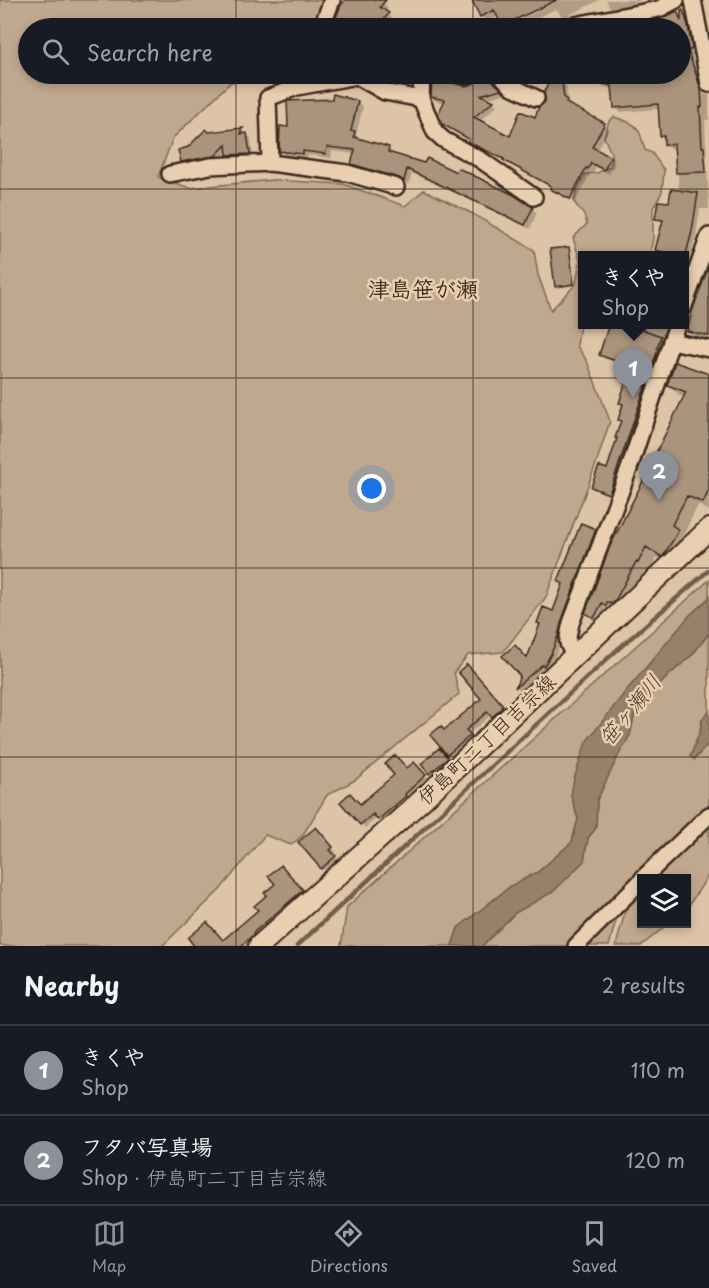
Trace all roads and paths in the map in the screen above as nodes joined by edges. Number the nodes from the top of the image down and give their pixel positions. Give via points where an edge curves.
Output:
1 (332, 0) edge
2 (676, 0) edge
3 (693, 0) edge
4 (325, 18) edge
5 (612, 18) edge
6 (309, 84) edge
7 (371, 84) edge
8 (422, 84) edge
9 (509, 84) edge
10 (709, 84) edge
11 (536, 98) dead end
12 (421, 99) junction
13 (270, 163) junction
14 (170, 174) dead end
15 (396, 187) dead end
16 (534, 196) dead end
17 (709, 236) edge
18 (689, 292) edge
19 (675, 329) edge
20 (671, 341) junction
21 (709, 349) edge
22 (709, 529) edge
23 (575, 655) junction
24 (709, 815) edge
25 (647, 874) edge
26 (637, 884) edge
27 (259, 946) edge
28 (576, 946) edge

1 - 4 street
2 - 5 street via 659,9
3 - 10 street
6 - 13 street via 268,98
7 - 12 street via 385,92
8 - 12 street
9 - 11 street
12 - 16 street via 435,132 444,140
13 - 14 street via 210,166
13 - 15 street via 347,173
17 - 18 street
19 - 20 street
20 - 21 street
20 - 23 street via 629,469 571,622 568,647
22 - 23 street, 伊島町二丁目吉宗線
23 - 27 street, 伊島町二丁目吉宗線
24 - 25 street
26 - 28 street

